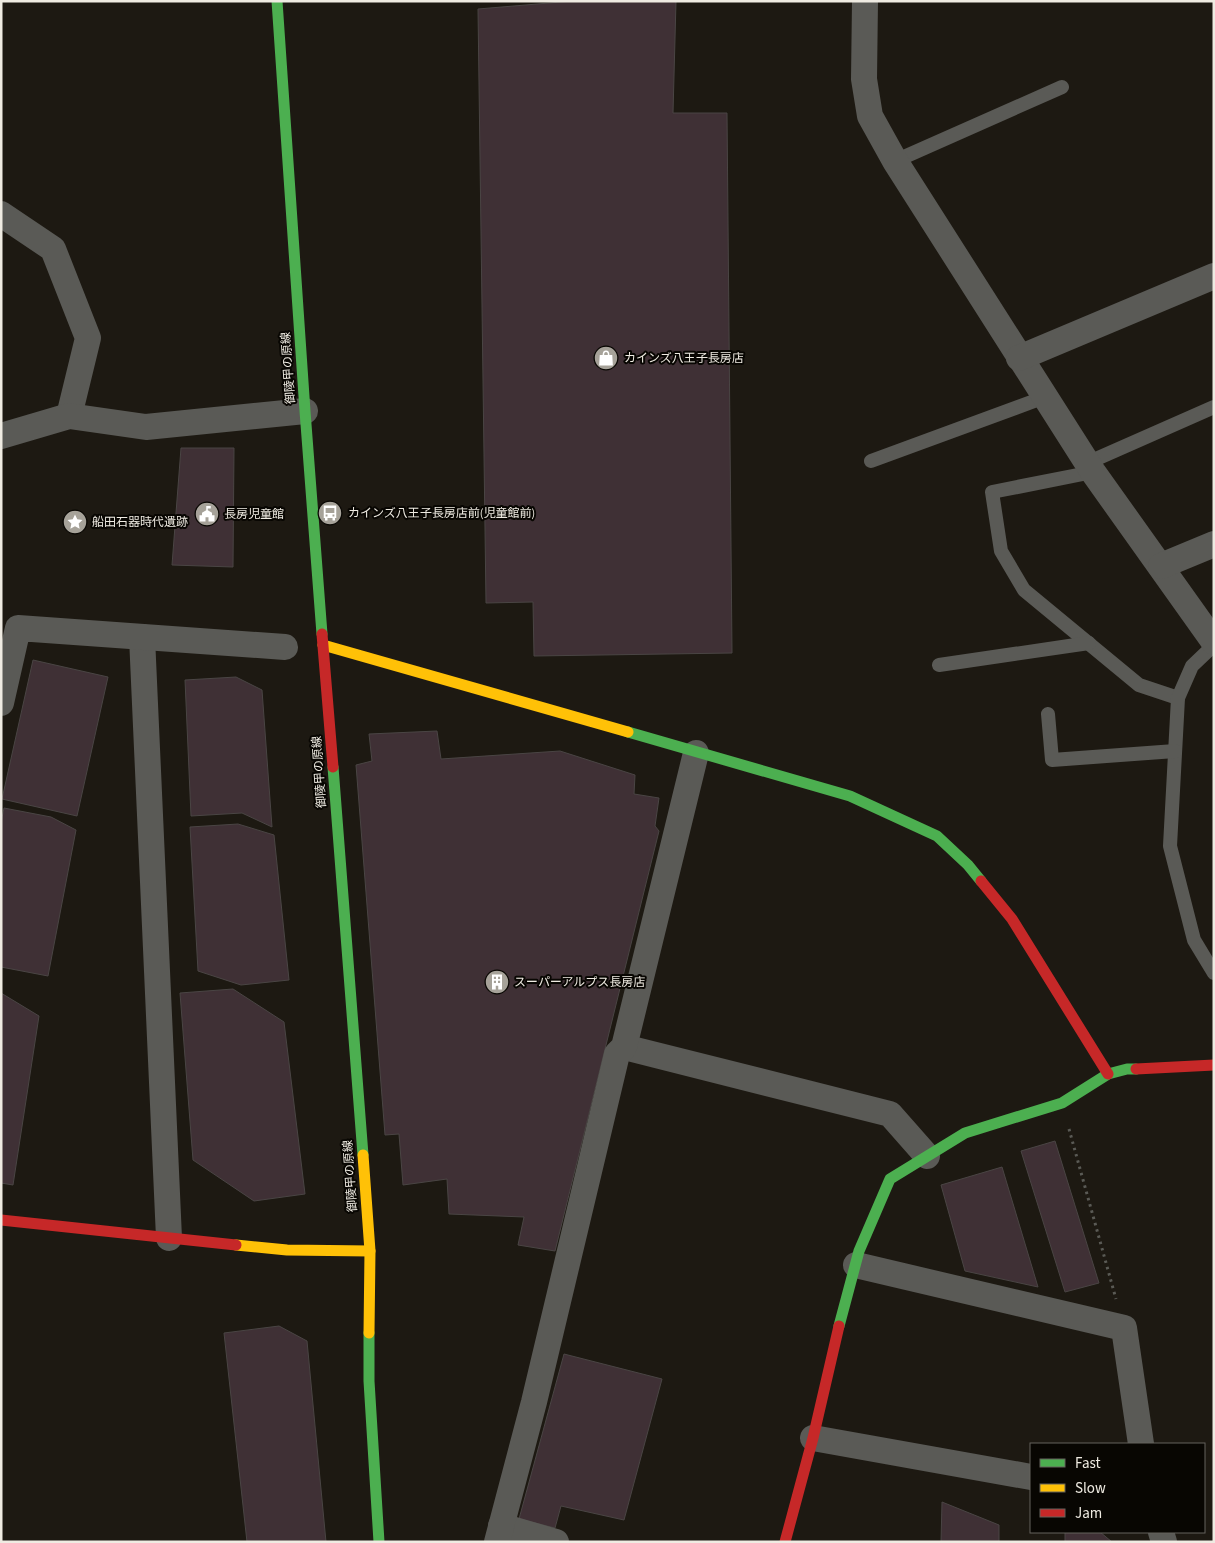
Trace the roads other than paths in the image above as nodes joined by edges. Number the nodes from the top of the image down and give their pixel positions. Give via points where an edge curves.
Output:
1 (276, 1) edge
2 (865, 1) edge
3 (1062, 87) dead end
4 (895, 162) junction
5 (1, 214) edge
6 (1214, 276) edge
7 (1020, 358) junction
8 (1045, 397) junction
9 (1214, 407) edge
10 (305, 412) junction
11 (68, 416) junction
12 (1, 436) edge
13 (871, 461) dead end
14 (1090, 467) junction
15 (1214, 544) edge
16 (1161, 566) junction
17 (142, 637) junction
18 (1089, 643) junction
19 (1214, 644) edge
20 (323, 645) junction
21 (285, 647) dead end
22 (939, 665) dead end
23 (1178, 698) junction
24 (1, 703) edge
25 (1048, 714) dead end
26 (1175, 751) junction
27 (696, 753) junction
28 (1214, 973) edge
29 (624, 1047) junction
30 (1214, 1065) edge
31 (1108, 1074) junction
32 (927, 1156) junction
33 (1, 1220) edge
34 (169, 1238) junction
35 (370, 1250) junction
36 (856, 1265) junction
37 (813, 1438) junction
38 (1141, 1443) edge
39 (1030, 1477) edge
40 (499, 1534) edge
41 (379, 1542) edge
42 (556, 1542) edge
43 (785, 1542) edge

1 - 10 street, 御陵甲の原線
2 - 4 street via 864,79 870,116
3 - 4 lane
4 - 7 street
5 - 11 street via 53,249 88,338
6 - 7 street
7 - 8 street
8 - 13 lane
8 - 14 street
9 - 14 lane
10 - 11 street via 146,427
10 - 20 street, 御陵甲の原線
11 - 12 street
14 - 16 street
14 - 18 lane via 992,492 1001,552 1024,590
15 - 16 street
16 - 19 street
17 - 21 street
17 - 24 street via 18,628
17 - 34 street
18 - 22 lane
18 - 23 lane via 1139,684
19 - 23 lane via 1192,666
20 - 27 street
20 - 35 street, 御陵甲の原線
23 - 26 lane
25 - 26 lane via 1052,760
26 - 28 lane via 1170,846 1194,940
27 - 29 street
27 - 31 street via 850,796 937,836 968,865 1012,920
29 - 32 street via 890,1114
29 - 40 street via 617,1054
30 - 31 street via 1127,1069
31 - 32 street via 1062,1103 965,1133
32 - 36 street via 890,1179
33 - 34 street
34 - 35 street via 287,1250
35 - 41 street, 御陵甲の原線 via 369,1381
36 - 37 street
36 - 38 street via 1124,1328
37 - 39 street
37 - 43 street
40 - 42 street

